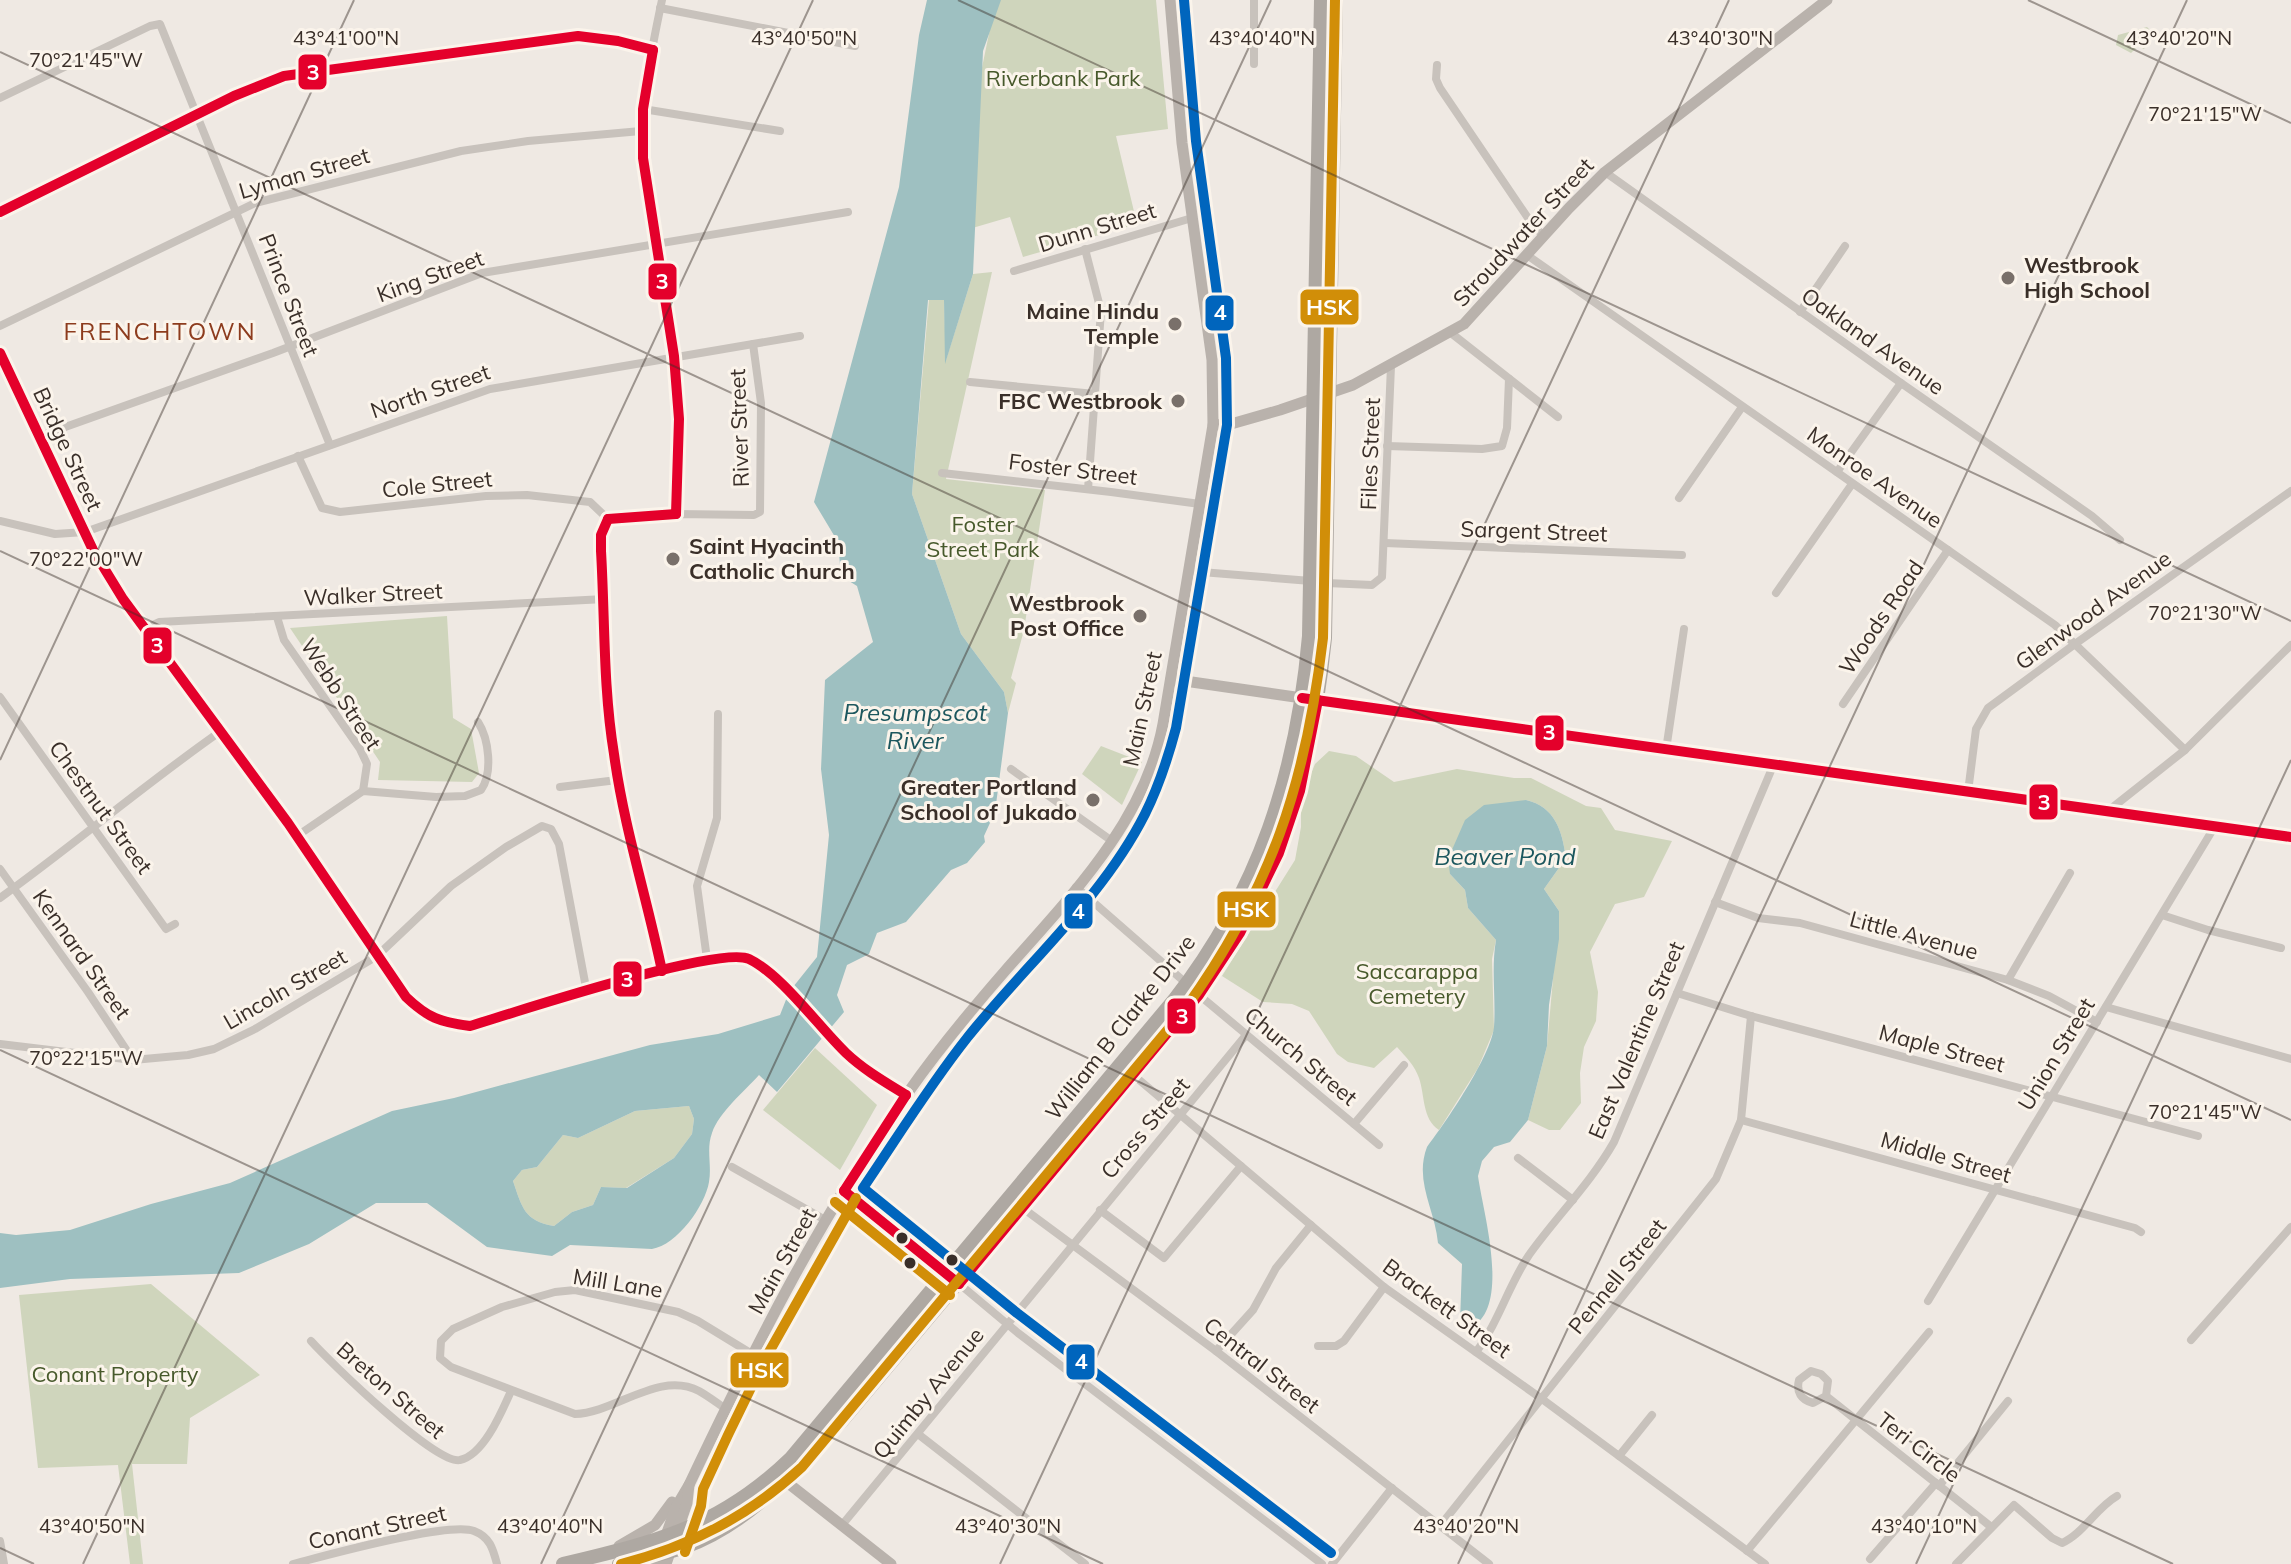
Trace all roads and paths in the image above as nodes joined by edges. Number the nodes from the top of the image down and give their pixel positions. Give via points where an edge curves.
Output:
1 (1170, 0) edge
2 (1254, 0) edge
3 (1321, 0) edge
4 (1336, 0) edge
5 (1827, 0) edge
6 (661, 4) edge
7 (855, 46) dead end
8 (653, 50) junction
9 (1254, 64) dead end
10 (1437, 65) dead end
11 (0, 98) edge
12 (643, 109) junction
13 (197, 113) junction
14 (641, 131) junction
15 (780, 131) dead end
16 (1605, 172) junction
17 (237, 210) junction
18 (0, 212) edge
19 (848, 212) dead end
20 (1192, 218) junction
21 (1543, 236) junction
22 (656, 243) junction
23 (1845, 246) dead end
24 (1085, 249) junction
25 (1527, 255) junction
26 (1014, 271) dead end
27 (1800, 312) junction
28 (0, 326) edge
29 (1451, 333) junction
30 (800, 336) dead end
31 (753, 344) junction
32 (290, 346) junction
33 (0, 353) edge
34 (674, 356) junction
35 (1391, 366) junction
36 (1509, 379) junction
37 (970, 382) dead end
38 (1901, 383) junction
39 (1330, 393) junction
40 (1095, 394) junction
41 (1314, 399) junction
42 (1742, 407) junction
43 (1558, 417) dead end
44 (1213, 425) junction
45 (40, 436) junction
46 (330, 445) junction
47 (1387, 446) junction
48 (298, 456) junction
49 (1837, 472) junction
50 (942, 473) dead end
51 (1852, 484) junction
52 (1088, 489) junction
53 (2291, 491) edge
54 (1679, 498) dead end
55 (1200, 504) junction
56 (676, 514) junction
57 (608, 519) junction
58 (0, 521) edge
59 (85, 532) junction
60 (2120, 540) dead end
61 (1385, 543) junction
62 (1948, 550) junction
63 (1682, 555) dead end
64 (1189, 571) junction
65 (1311, 581) junction
66 (1327, 583) junction
67 (1776, 593) dead end
68 (605, 599) junction
69 (277, 617) junction
70 (144, 629) junction
71 (1684, 629) dead end
72 (2075, 644) junction
73 (2291, 645) edge
74 (1171, 679) junction
75 (0, 697) edge
76 (1302, 698) junction
77 (1318, 700) junction
78 (1843, 704) dead end
79 (718, 714) dead end
80 (478, 722) dead end
81 (221, 731) junction
82 (1666, 750) junction
83 (2185, 750) junction
84 (1773, 766) junction
85 (1011, 769) dead end
86 (617, 780) junction
87 (560, 787) dead end
88 (363, 791) junction
89 (1968, 792) junction
90 (2107, 812) junction
91 (2215, 826) junction
92 (95, 829) junction
93 (297, 836) junction
94 (2291, 837) edge
95 (1112, 841) junction
96 (0, 869) edge
97 (2070, 873) dead end
98 (1076, 887) junction
99 (14, 888) junction
100 (0, 898) edge
101 (1715, 902) junction
102 (2162, 915) junction
103 (175, 924) dead end
104 (2281, 948) dead end
105 (377, 956) junction
106 (707, 959) junction
107 (662, 971) junction
108 (2008, 980) junction
109 (1187, 984) junction
110 (587, 993) junction
111 (1677, 993) junction
112 (1199, 995) junction
113 (2106, 1007) junction
114 (1751, 1016) junction
115 (2097, 1022) junction
116 (1246, 1035) junction
117 (0, 1044) edge
118 (2291, 1059) edge
119 (133, 1060) junction
120 (1121, 1064) junction
121 (1404, 1065) dead end
122 (1134, 1075) junction
123 (906, 1095) junction
124 (2052, 1096) junction
125 (1180, 1114) junction
126 (1741, 1120) junction
127 (1354, 1124) junction
128 (2198, 1136) dead end
129 (1379, 1145) dead end
130 (1518, 1158) dead end
131 (1241, 1166) junction
132 (732, 1167) dead end
133 (1996, 1189) junction
134 (844, 1191) junction
135 (1010, 1198) junction
136 (1573, 1200) junction
137 (1022, 1208) junction
138 (1100, 1210) junction
139 (827, 1221) junction
140 (1311, 1225) junction
141 (2291, 1227) edge
142 (2141, 1232) dead end
143 (1072, 1245) junction
144 (946, 1274) junction
145 (959, 1284) junction
146 (1384, 1287) junction
147 (1928, 1301) dead end
148 (1008, 1324) junction
149 (1929, 1332) dead end
150 (2191, 1340) dead end
151 (311, 1341) dead end
152 (1318, 1346) dead end
153 (1216, 1351) junction
154 (1476, 1352) junction
155 (752, 1354) junction
156 (511, 1391) junction
157 (1826, 1396) dead end
158 (1542, 1399) junction
159 (2008, 1401) dead end
160 (726, 1409) junction
161 (1652, 1415) dead end
162 (1857, 1421) junction
163 (918, 1434) junction
164 (1619, 1456) junction
165 (780, 1477) junction
166 (1937, 1484) junction
167 (689, 1485) junction
168 (1392, 1488) junction
169 (2117, 1496) dead end
170 (842, 1525) junction
171 (1440, 1526) junction
172 (1990, 1526) junction
173 (0, 1541) edge
174 (666, 1551) edge
175 (1747, 1551) junction
176 (615, 1558) edge
177 (1870, 1559) dead end
178 (4, 1564) edge
179 (293, 1564) edge
180 (497, 1564) edge
181 (563, 1564) edge
182 (891, 1564) edge
183 (1085, 1564) edge
184 (1322, 1564) edge
185 (1332, 1564) edge
186 (1489, 1564) edge
187 (1765, 1564) edge
188 (1956, 1564) edge

1 - 20 main road, Main Street
2 - 9 street
3 - 41 highway, William B Clarke Drive
4 - 39 highway, William B Clarke Drive
5 - 16 main road, Stroudwater Street
6 - 7 street
6 - 8 street
8 - 12 street
8 - 13 street via 598,37 548,38 284,76
10 - 21 street via 1440,88
11 - 13 street, Prince Street via 160,24
12 - 14 street
12 - 15 street
13 - 17 street, Prince Street
13 - 18 street
14 - 17 street, Lyman Street via 432,156
14 - 22 street
16 - 21 main road, Stroudwater Street
16 - 27 street, Oakland Avenue
17 - 28 street, Lyman Street
17 - 32 street, Prince Street
19 - 22 street, King Street
20 - 24 street, Dunn Street
20 - 44 main road, Main Street via 1211,350
21 - 25 main road, Stroudwater Street
22 - 32 street, King Street via 482,273
22 - 34 street
23 - 27 street
24 - 26 street, Dunn Street
24 - 40 street via 1101,305
25 - 29 main road, Stroudwater Street
25 - 42 street, Monroe Avenue
27 - 38 street, Oakland Avenue
29 - 35 main road, Stroudwater Street
29 - 36 street
30 - 31 street, North Street
31 - 34 street, North Street
31 - 56 street, River Street via 761,403 760,512
32 - 45 street, King Street
32 - 46 street, Prince Street
33 - 45 main road, Bridge Street
34 - 46 street, North Street via 490,389
34 - 56 street via 679,419
35 - 39 main road, Stroudwater Street
35 - 47 street, Files Street
36 - 43 street
36 - 47 street via 1502,446
37 - 40 street
38 - 49 street
38 - 60 street, Oakland Avenue
39 - 41 main road, Stroudwater Street
39 - 66 highway, William B Clarke Drive
40 - 52 street
41 - 44 main road, Stroudwater Street
41 - 65 highway, William B Clarke Drive
42 - 49 street, Monroe Avenue
42 - 54 street
44 - 55 main road, Main Street
45 - 59 main road, Bridge Street
46 - 48 street, North Street
47 - 61 street, Files Street
48 - 57 street, Cole Street via 322,508 329,511 527,495 590,502
48 - 59 street, North Street
49 - 51 street, Monroe Avenue
50 - 52 street, Foster Street
51 - 62 street, Monroe Avenue
51 - 67 street
52 - 55 street, Foster Street
53 - 72 street, Glenwood Avenue
55 - 64 main road, Main Street
56 - 57 street
57 - 68 street via 601,535
58 - 59 street via 55,534
59 - 70 main road, Bridge Street
61 - 63 street, Sargent Street
61 - 66 street, Files Street via 1377,583
62 - 72 street, Monroe Avenue
62 - 78 street, Woods Road
64 - 65 street
64 - 74 main road, Main Street
65 - 76 highway, William B Clarke Drive
66 - 77 highway, William B Clarke Drive
68 - 69 street, Walker Street
68 - 86 street via 607,696
69 - 70 street, Walker Street via 159,622
69 - 88 street, Webb Street via 284,640 364,756
70 - 81 main road, Bridge Street
71 - 82 street
72 - 83 street, Monroe Avenue
72 - 89 street, Glenwood Avenue via 1988,708 1976,729
73 - 83 street
74 - 76 main road
74 - 95 main road, Main Street via 1152,768
75 - 92 street, Chestnut Street
76 - 77 main road
76 - 109 highway, William B Clarke Drive via 1282,794 1261,853 1223,929
77 - 82 main road
77 - 112 highway, William B Clarke Drive via 1300,791 1279,853 1240,933
79 - 106 street via 717,818 697,886
80 - 88 street via 489,768 481,790 436,797
81 - 92 street
81 - 93 main road, Bridge Street
82 - 84 main road
83 - 90 street
84 - 89 main road
84 - 101 street, East Valentine Street
85 - 95 street
86 - 87 street
86 - 107 street
88 - 93 street
89 - 90 main road
90 - 91 main road
91 - 94 main road
91 - 102 street, Union Street
92 - 99 street
92 - 103 street, Chestnut Street via 166,929
93 - 105 main road, Bridge Street
95 - 98 main road, Main Street
96 - 99 street, Kennard Street
97 - 108 street
98 - 109 street
98 - 123 main road, Main Street
99 - 100 street
99 - 119 street, Kennard Street
101 - 108 street, Little Avenue via 1758,918 1800,923
101 - 111 street, East Valentine Street
102 - 104 street
102 - 113 street, Union Street
105 - 110 main road, Bridge Street via 413,1004 450,1025 480,1024
105 - 110 street, Lincoln Street via 451,886 542,826 551,829 559,844
105 - 119 street, Lincoln Street via 224,1045 188,1055
106 - 107 main road, Bridge Street
106 - 123 main road, Bridge Street via 747,958 866,1070
107 - 110 main road, Bridge Street
108 - 115 street, Little Avenue
109 - 120 highway, William B Clarke Drive
111 - 114 street, Maple Street
111 - 136 street, East Valentine Street via 1614,1142
112 - 116 street, Church Street
112 - 122 highway, William B Clarke Drive
113 - 115 street, Union Street
113 - 118 street
114 - 124 street, Maple Street
114 - 126 street, Pennell Street
115 - 124 street, Union Street
116 - 125 street, Cross Street
116 - 127 street, Church Street
117 - 119 street, Lincoln Street
120 - 122 street, Brackett Street
120 - 135 highway, William B Clarke Drive
121 - 127 street
122 - 125 street, Brackett Street
122 - 137 highway, William B Clarke Drive
123 - 134 main road, Main Street
124 - 128 street, Maple Street
124 - 133 street, Union Street
125 - 131 street, Brackett Street
125 - 138 street, Cross Street
126 - 133 street, Middle Street
126 - 158 street, Pennell Street via 1708,1192
127 - 129 street, Church Street
130 - 136 street
131 - 138 street via 1164,1258
131 - 140 street, Brackett Street
132 - 139 street
133 - 142 street, Middle Street
133 - 147 street, Union Street
134 - 139 main road, Main Street
134 - 144 street
135 - 137 street, Central Street
135 - 144 highway, William B Clarke Drive
136 - 154 street, East Valentine Street via 1530,1254
137 - 143 street, Central Street
137 - 145 highway, William B Clarke Drive
138 - 143 street, Cross Street
139 - 155 main road, Main Street
140 - 146 street, Brackett Street
140 - 153 street via 1276,1268 1253,1310
141 - 150 street
143 - 148 street, Quimby Avenue
143 - 153 street, Central Street
144 - 145 street
144 - 165 highway, William B Clarke Drive
145 - 148 street
145 - 165 highway, William B Clarke Drive via 842,1421
146 - 152 street via 1344,1341
146 - 154 street, Brackett Street
148 - 163 street, Quimby Avenue
148 - 184 street
149 - 162 street
151 - 156 street, Breton Street via 406,1429 449,1460 460,1461 475,1451
153 - 168 street, Central Street
154 - 158 street, Brackett Street
155 - 156 street, Mill Lane via 678,1312 575,1290 519,1301 468,1321 441,1341 440,1358 451,1367
155 - 160 main road, Main Street
156 - 160 street via 584,1414 678,1386 698,1390
157 - 162 street, Teri Circle
158 - 164 street, Brackett Street
158 - 171 street, Pennell Street
159 - 166 street
160 - 167 main road, Main Street
161 - 164 street
162 - 166 street, Teri Circle
162 - 175 street
163 - 170 street, Quimby Avenue
163 - 183 street
164 - 175 street, Brackett Street
165 - 170 main road
165 - 174 highway, William B Clarke Drive via 758,1503 717,1532
166 - 172 street, Teri Circle
166 - 177 street
167 - 174 main road, Main Street via 676,1507
167 - 176 main road via 678,1491 655,1525 622,1543
168 - 171 street, Central Street
168 - 185 street
169 - 172 street via 2062,1543 2014,1505
170 - 182 main road
171 - 186 street, Central Street
172 - 188 street
173 - 178 street
174 - 176 highway, William B Clarke Drive
175 - 187 street, Brackett Street
176 - 181 highway, William B Clarke Drive
179 - 180 street, Conant Street via 466,1528 492,1544

